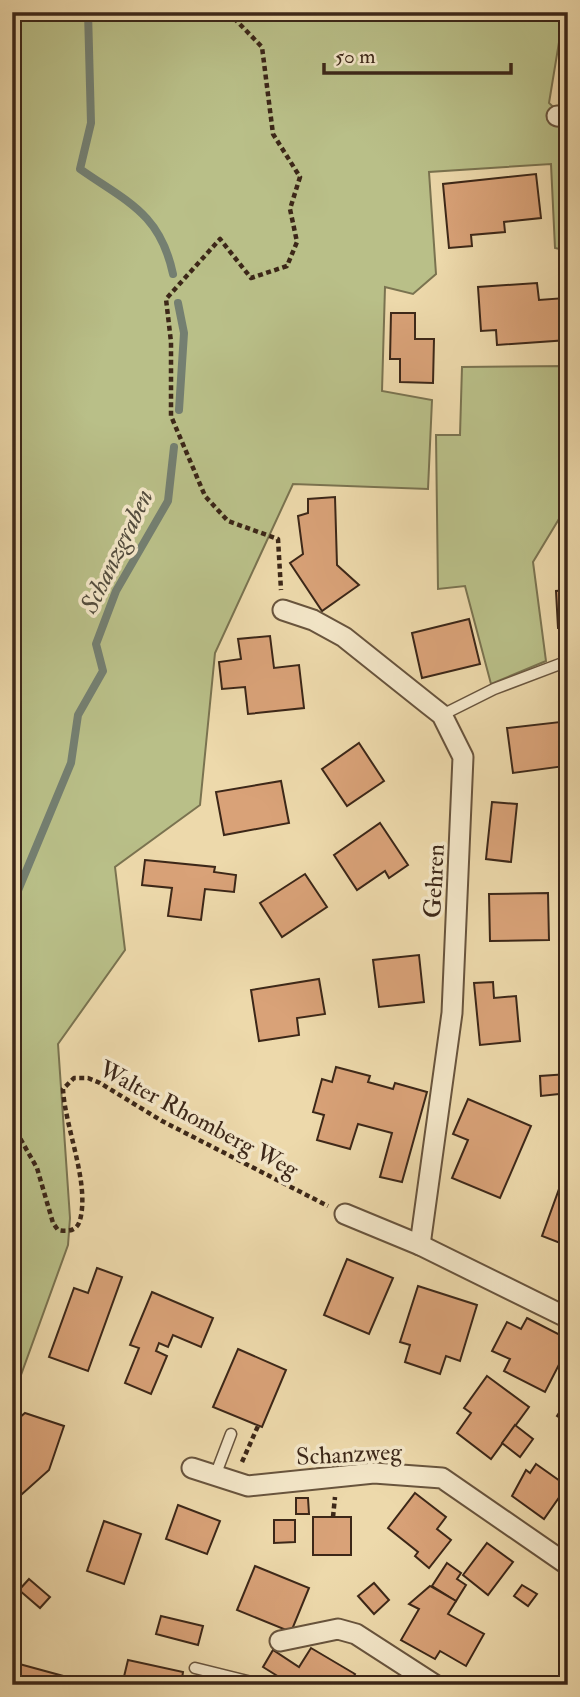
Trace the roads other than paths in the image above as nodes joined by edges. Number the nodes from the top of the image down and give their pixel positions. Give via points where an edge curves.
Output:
1 (282, 610) road end
2 (568, 661) edge
3 (442, 715) junction
4 (345, 1214) road end
5 (420, 1245) junction
6 (568, 1318) edge
7 (231, 1434) dead end
8 (192, 1468) dead end
9 (215, 1476) junction
10 (568, 1565) edge
11 (280, 1641) dead end
12 (194, 1668) dead end
13 (262, 1685) edge
14 (435, 1685) edge

1 - 3 street, Gehren via 344,637
2 - 3 lane
3 - 5 street, Gehren via 463,757 459,872 452,1013
4 - 5 street
5 - 6 street
7 - 9 lane
8 - 9 street, Schanzweg
9 - 10 street, Schanzweg via 248,1486 374,1473 442,1478
11 - 14 street via 338,1629 356,1633
12 - 13 lane

